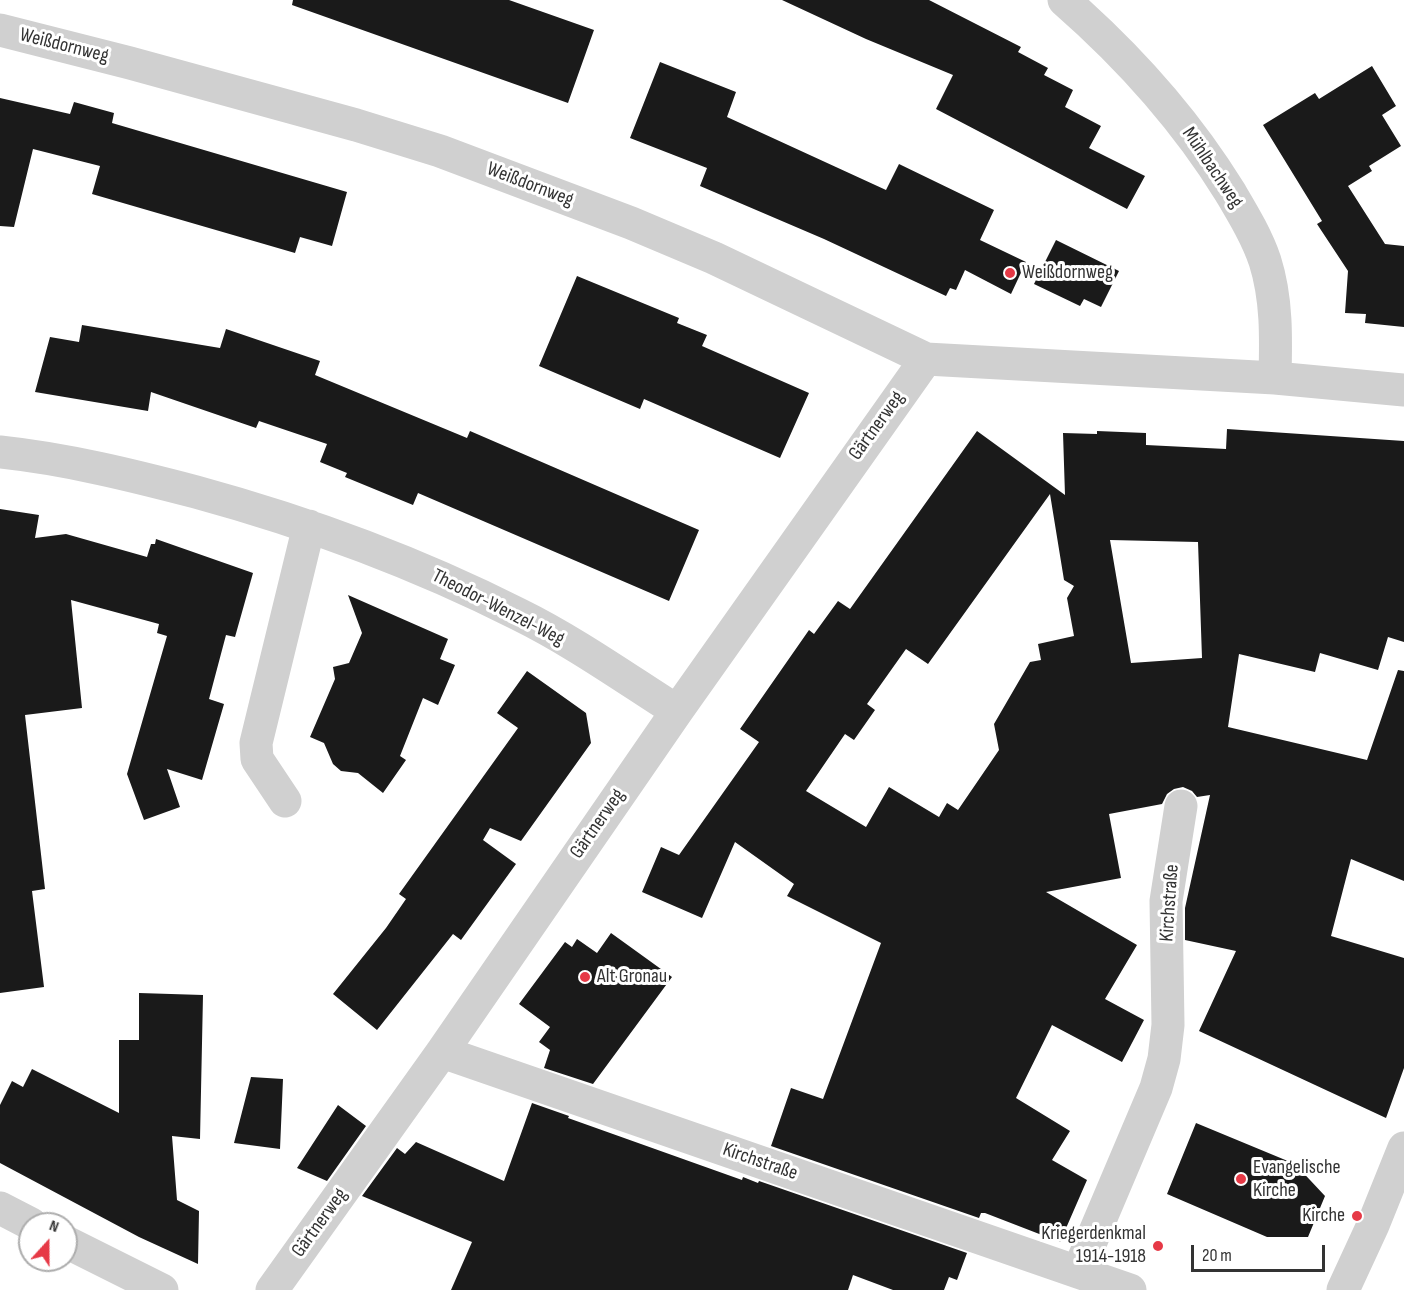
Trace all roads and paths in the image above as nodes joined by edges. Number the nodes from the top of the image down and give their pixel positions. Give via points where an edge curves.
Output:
1 (1064, 0) edge
2 (0, 30) edge
3 (926, 359) junction
4 (1275, 378) junction
5 (1404, 390) edge
6 (0, 452) edge
7 (309, 526) junction
8 (677, 711) junction
9 (285, 801) dead end
10 (1181, 806) dead end
11 (442, 1052) junction
12 (1402, 1161) edge
13 (0, 1208) edge
14 (18, 1217) edge
15 (78, 1248) edge
16 (1078, 1272) junction
17 (162, 1290) edge
18 (272, 1290) edge
19 (1130, 1290) edge
20 (1343, 1290) edge

1 - 4 street, Mühlbachweg via 1150,82 1200,147 1245,217 1265,259 1274,296
2 - 3 street, Weißdornweg via 440,151 704,254
3 - 4 street, Weißdornweg
3 - 8 street, Gärtnerweg
4 - 5 street, Weißdornweg
6 - 7 street, Theodor-Wenzel-Weg via 99,468
7 - 8 street, Theodor-Wenzel-Weg via 519,614
7 - 9 street via 256,743 257,759
8 - 11 street, Gärtnerweg
10 - 16 street, Kirchstraße via 1166,901 1168,1025 1164,1059 1156,1088
11 - 16 street, Kirchstraße
11 - 18 street, Gärtnerweg
12 - 20 street
13 - 14 street
15 - 17 street
16 - 19 street, Kirchstraße

